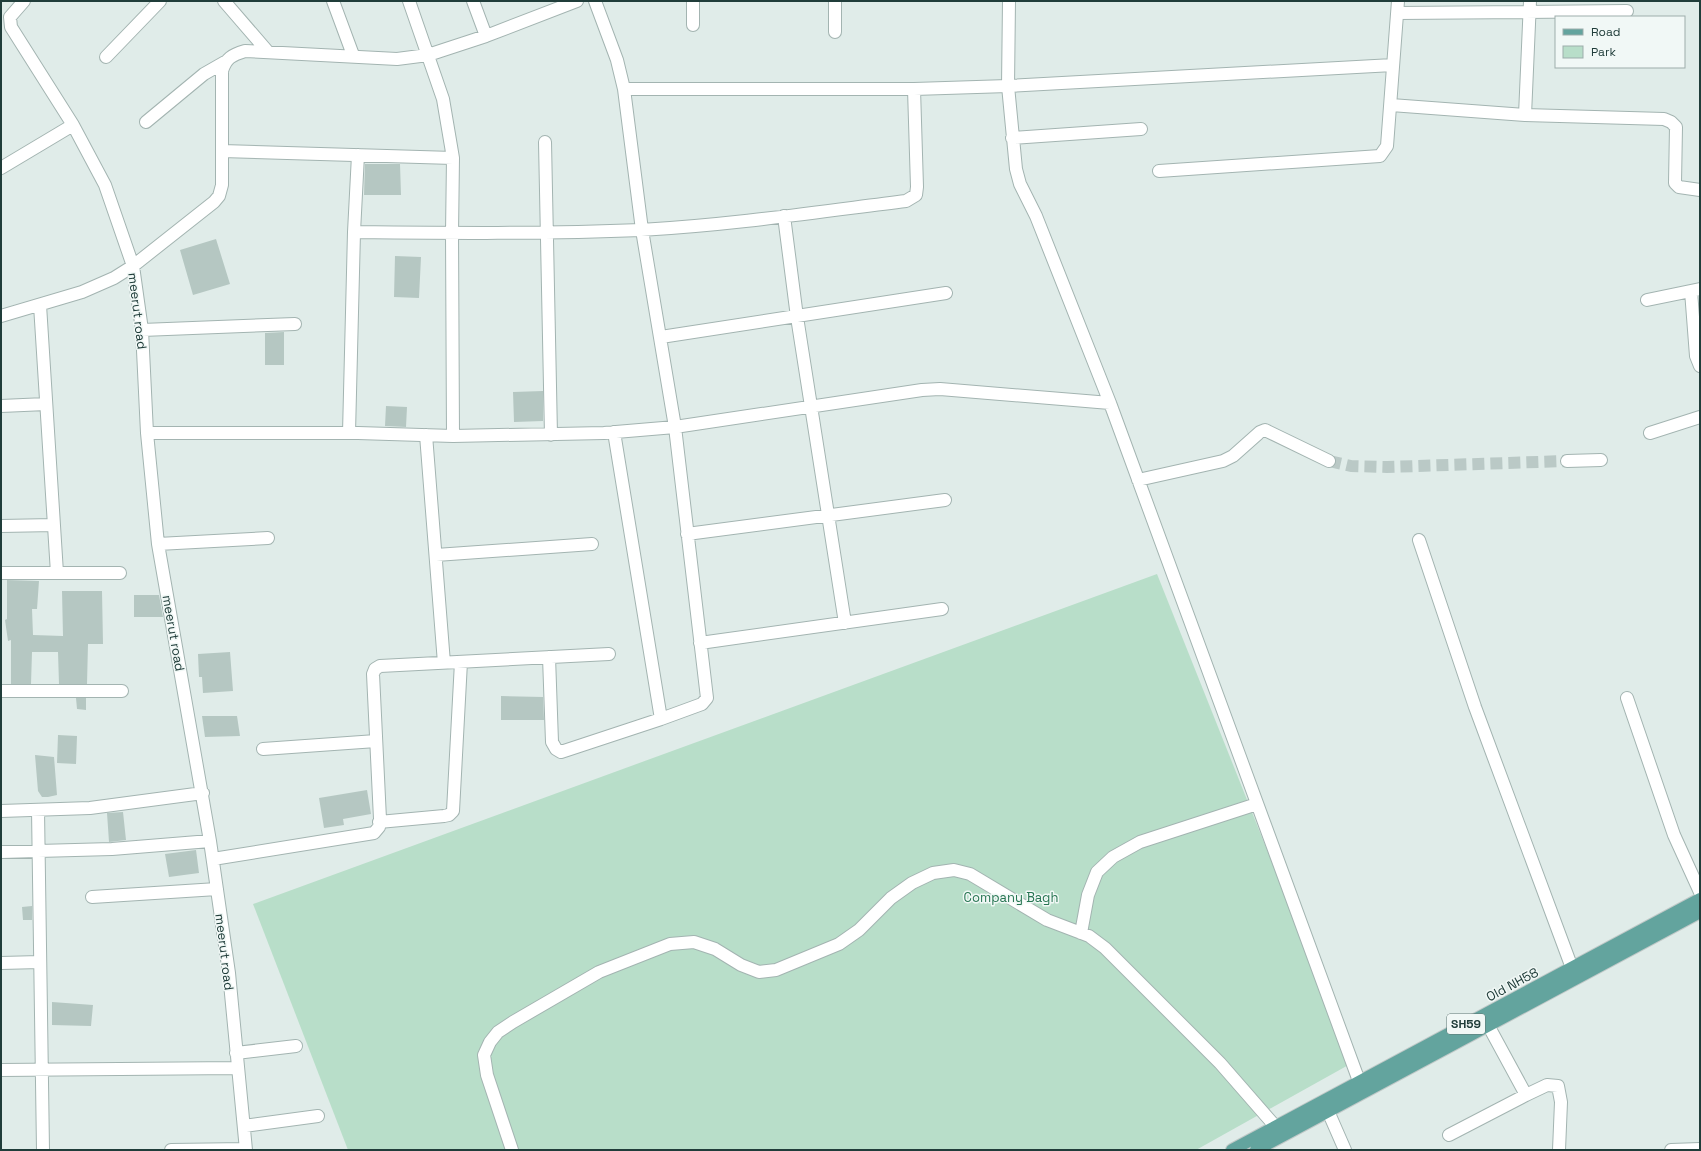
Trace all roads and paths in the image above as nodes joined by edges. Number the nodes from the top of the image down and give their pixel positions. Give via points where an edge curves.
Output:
1 (24, 1) edge
2 (160, 1) edge
3 (224, 1) edge
4 (332, 1) edge
5 (409, 1) edge
6 (473, 1) edge
7 (577, 1) edge
8 (595, 1) edge
9 (693, 1) edge
10 (835, 1) edge
11 (1009, 1) edge
12 (1529, 6) edge
13 (1397, 7) edge
14 (1627, 11) dead end
15 (693, 25) dead end
16 (835, 32) dead end
17 (486, 36) junction
18 (268, 52) junction
19 (428, 55) junction
20 (353, 56) junction
21 (106, 57) dead end
22 (225, 62) junction
23 (1393, 65) junction
24 (1008, 86) junction
25 (624, 88) junction
26 (914, 89) junction
27 (1391, 105) junction
28 (1525, 115) junction
29 (146, 122) dead end
30 (74, 125) junction
31 (1141, 129) dead end
32 (1012, 138) junction
33 (545, 142) dead end
34 (222, 151) junction
35 (358, 155) junction
36 (453, 158) junction
37 (1, 168) edge
38 (1159, 171) dead end
39 (1700, 190) edge
40 (784, 216) junction
41 (642, 230) junction
42 (354, 232) junction
43 (547, 232) junction
44 (452, 234) junction
45 (133, 266) junction
46 (1695, 290) edge
47 (946, 293) dead end
48 (1647, 300) dead end
49 (40, 305) junction
50 (1, 316) edge
51 (797, 317) junction
52 (295, 324) dead end
53 (142, 330) junction
54 (661, 337) junction
55 (1700, 366) edge
56 (1110, 403) junction
57 (46, 404) junction
58 (1, 406) edge
59 (811, 407) junction
60 (1700, 417) edge
61 (675, 427) junction
62 (614, 432) junction
63 (1650, 432) dead end
64 (147, 433) junction
65 (349, 433) junction
66 (426, 435) junction
67 (551, 435) junction
68 (454, 436) junction
69 (1601, 460) dead end
70 (1329, 461) tunnel mouth
71 (1567, 461) tunnel mouth
72 (1138, 480) junction
73 (945, 500) dead end
74 (828, 515) junction
75 (54, 525) junction
76 (1, 526) edge
77 (688, 534) junction
78 (268, 538) dead end
79 (1419, 540) dead end
80 (158, 544) junction
81 (592, 544) dead end
82 (436, 555) junction
83 (120, 573) dead end
84 (1, 574) edge
85 (57, 574) junction
86 (942, 609) dead end
87 (845, 623) junction
88 (700, 642) junction
89 (609, 654) dead end
90 (549, 657) junction
91 (461, 662) junction
92 (444, 663) junction
93 (1, 691) edge
94 (122, 691) dead end
95 (1627, 698) dead end
96 (661, 719) junction
97 (376, 741) junction
98 (263, 749) dead end
99 (203, 793) junction
100 (1257, 804) junction
101 (38, 810) junction
102 (1, 811) edge
103 (379, 822) junction
104 (210, 841) junction
105 (38, 851) junction
106 (1, 852) edge
107 (213, 859) junction
108 (218, 889) junction
109 (1700, 892) edge
110 (92, 897) dead end
111 (1700, 899) edge
112 (1700, 912) edge
113 (1081, 933) junction
114 (40, 962) junction
115 (1, 963) edge
116 (1572, 968) junction
117 (1488, 1024) junction
118 (1471, 1028) junction
119 (296, 1046) dead end
120 (236, 1053) junction
121 (238, 1068) junction
122 (42, 1069) junction
123 (1, 1070) edge
124 (1359, 1081) junction
125 (1526, 1095) junction
126 (1325, 1105) junction
127 (318, 1116) dead end
128 (244, 1126) junction
129 (1275, 1126) junction
130 (1450, 1135) dead end
131 (1700, 1149) edge
132 (43, 1150) edge
133 (171, 1150) edge
134 (246, 1150) edge
135 (512, 1150) edge
136 (1232, 1150) edge
137 (1256, 1150) edge
138 (1345, 1150) edge
139 (1559, 1150) edge
140 (1671, 1150) edge

1 - 30 street, meerut road via 10,17 11,27
2 - 21 street
3 - 18 street
4 - 20 street
5 - 19 street
6 - 17 street
7 - 17 street
8 - 25 street via 617,60
9 - 15 street
10 - 16 street
11 - 24 street
12 - 13 street
12 - 14 street
12 - 28 street
13 - 23 street
17 - 19 street
18 - 20 street
18 - 22 street via 232,55
19 - 20 street via 397,58
19 - 36 street via 443,99
22 - 29 street via 204,74
22 - 34 street via 221,79
23 - 24 street
23 - 27 street
24 - 26 street
24 - 32 street
25 - 26 street
25 - 41 street
26 - 40 street via 917,187 916,195 912,199
27 - 28 street
27 - 38 street via 1387,146 1380,156
28 - 39 street via 1664,119 1676,127 1675,183 1679,187
30 - 37 street
30 - 45 street, meerut road via 105,185
31 - 32 street
32 - 56 street via 1020,184 1036,216
33 - 43 street
34 - 35 street
34 - 45 street via 222,184 219,196
35 - 36 street
35 - 42 street
36 - 44 street
40 - 41 street
40 - 51 street
41 - 43 street
41 - 54 street
42 - 44 street
42 - 65 street
43 - 44 street
43 - 67 street
44 - 68 street
45 - 49 street via 114,278 82,292
45 - 53 street, meerut road
46 - 48 street
46 - 55 street via 1696,356
47 - 51 street
49 - 50 street
49 - 57 street
51 - 54 street
51 - 59 street
52 - 53 street
53 - 64 street, meerut road
54 - 61 street
56 - 59 street via 940,389
56 - 72 street
57 - 58 street
57 - 75 street
59 - 61 street
59 - 74 street
60 - 63 street
61 - 62 street
61 - 77 street
62 - 67 street
62 - 96 street
64 - 65 street
64 - 80 street, meerut road
65 - 66 street
66 - 68 street
66 - 82 street
67 - 68 street
69 - 71 street
70 - 72 street via 1265,430 1223,461
72 - 100 street
73 - 74 street
74 - 77 street
74 - 87 street
75 - 76 street
75 - 85 street
77 - 88 street
78 - 80 street
79 - 116 street via 1475,707
80 - 99 street, meerut road
81 - 82 street
82 - 92 street
83 - 85 street
84 - 85 street
86 - 87 street
87 - 88 street
88 - 96 street via 706,701
89 - 90 street
90 - 91 street
90 - 96 street via 552,742 561,752
91 - 92 street
91 - 103 street via 453,812 444,816
92 - 97 street via 386,664 375,669 373,674
93 - 94 street
95 - 109 street via 1674,835
97 - 98 street
97 - 103 street
99 - 101 street via 90,808
99 - 104 street, meerut road
100 - 113 street via 1140,842 1113,857 1097,872 1088,895
100 - 124 street
101 - 102 street
101 - 105 street
103 - 107 street via 379,827 374,833 368,835
104 - 105 street via 112,849
104 - 107 street, meerut road
105 - 106 street
105 - 114 street
107 - 108 street, meerut road
108 - 110 street
108 - 120 street, meerut road
111 - 116 main road, Old NH58 / SH59
112 - 117 main road, Old NH58 / SH59
113 - 129 street via 1105,948 1152,994 1220,1064
113 - 135 street via 1047,920 970,874 954,870 934,873 912,883 839,944 776,970 759,972 741,965 715,949 694,942 670,944 638,955 600,972 513,1022 498,1032 490,1042 484,1056 487,1075
114 - 115 street
114 - 122 street
116 - 118 main road, Old NH58 / SH59
117 - 118 main road, Old NH58 / SH59
117 - 125 street
118 - 124 main road, Old NH58 / SH59
118 - 126 main road, Old NH58 / SH59
119 - 120 street
120 - 121 street, meerut road
121 - 122 street
121 - 128 street, meerut road
122 - 123 street
122 - 132 street
124 - 126 main road, Old NH58 / SH59
125 - 130 street
125 - 139 street via 1547,1085 1558,1086 1562,1102
126 - 129 main road, Old NH58 / SH59
126 - 137 main road, Old NH58 / SH59
126 - 138 street
127 - 128 street
128 - 134 street, meerut road
129 - 136 main road, Old NH58 / SH59
131 - 140 street
133 - 134 street

